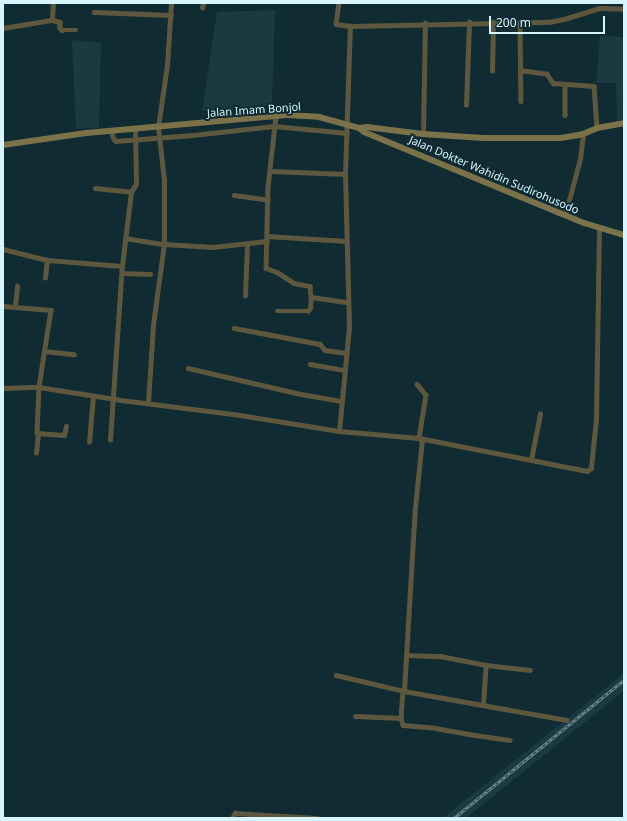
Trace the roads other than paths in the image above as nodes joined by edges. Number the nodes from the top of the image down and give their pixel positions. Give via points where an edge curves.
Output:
1 (53, 3) edge
2 (171, 3) edge
3 (339, 3) edge
4 (624, 9) edge
5 (94, 12) dead end
6 (171, 15) junction
7 (52, 20) junction
8 (468, 22) junction
9 (493, 22) junction
10 (520, 22) junction
11 (425, 23) junction
12 (350, 26) junction
13 (3, 28) edge
14 (76, 30) dead end
15 (492, 70) dead end
16 (520, 70) junction
17 (565, 84) junction
18 (521, 101) dead end
19 (466, 105) dead end
20 (565, 114) dead end
21 (276, 116) junction
22 (624, 123) edge
23 (347, 124) junction
24 (274, 126) junction
25 (161, 127) junction
26 (135, 128) junction
27 (359, 128) junction
28 (597, 128) junction
29 (111, 131) junction
30 (347, 133) junction
31 (423, 134) junction
32 (583, 134) junction
33 (158, 138) junction
34 (165, 138) junction
35 (135, 140) junction
36 (3, 145) edge
37 (271, 172) junction
38 (345, 174) junction
39 (95, 188) dead end
40 (131, 192) junction
41 (234, 195) dead end
42 (268, 200) junction
43 (565, 215) junction
44 (599, 229) junction
45 (624, 235) edge
46 (125, 238) junction
47 (267, 239) junction
48 (347, 241) junction
49 (164, 244) junction
50 (247, 244) junction
51 (3, 249) edge
52 (47, 260) junction
53 (122, 266) junction
54 (122, 273) junction
55 (150, 274) dead end
56 (45, 278) dead end
57 (17, 286) dead end
58 (245, 296) dead end
59 (311, 297) junction
60 (348, 302) junction
61 (3, 306) edge
62 (16, 306) junction
63 (277, 311) dead end
64 (234, 328) dead end
65 (44, 351) junction
66 (347, 353) junction
67 (74, 354) dead end
68 (310, 364) dead end
69 (188, 368) dead end
70 (344, 370) junction
71 (417, 384) dead end
72 (38, 387) junction
73 (3, 388) edge
74 (93, 396) junction
75 (113, 398) junction
76 (341, 401) junction
77 (148, 403) junction
78 (540, 414) dead end
79 (66, 426) dead end
80 (339, 431) junction
81 (38, 433) junction
82 (421, 438) junction
83 (110, 440) dead end
84 (90, 442) dead end
85 (36, 453) dead end
86 (530, 460) junction
87 (406, 655) junction
88 (486, 665) junction
89 (530, 670) dead end
90 (336, 675) dead end
91 (403, 690) junction
92 (483, 704) junction
93 (355, 716) dead end
94 (401, 718) junction
95 (566, 720) dead end
96 (510, 740) dead end
97 (232, 818) edge
98 (317, 818) edge

1 - 7 street
2 - 6 street
3 - 12 street via 336,24
4 - 10 street via 600,8 557,21
5 - 6 street
6 - 25 street
7 - 13 street
7 - 14 street via 60,22 62,30
8 - 9 street
8 - 11 street
8 - 19 street
9 - 10 street
9 - 15 street
10 - 16 street
11 - 12 street
11 - 31 street
12 - 23 street
16 - 17 street via 547,74 553,83
16 - 18 street
17 - 20 street
17 - 28 street via 594,86
21 - 23 main road, Jalan Imam Bonjol via 319,117
21 - 24 street
21 - 25 main road, Jalan Imam Bonjol
22 - 28 main road, Jalan Imam Bonjol
23 - 27 main road, Jalan Imam Bonjol
23 - 30 street
24 - 30 street
24 - 34 street
24 - 37 street
25 - 26 main road, Jalan Imam Bonjol
25 - 33 street
25 - 34 street
26 - 29 main road, Jalan Imam Bonjol
26 - 35 street
27 - 31 main road, Jalan Imam Bonjol via 370,127
27 - 43 main road, Jalan Dokter Wahidin Sudirohusodo
28 - 32 main road, Jalan Imam Bonjol
29 - 35 street via 116,141
29 - 36 main road, Jalan Imam Bonjol
30 - 38 street
31 - 32 main road, Jalan Imam Bonjol via 539,139
32 - 43 street via 580,158
33 - 34 street
33 - 35 street
33 - 49 street via 164,181
35 - 40 street via 136,185
37 - 38 street
37 - 42 street
38 - 48 street
39 - 40 street
40 - 46 street
41 - 42 street
42 - 47 street
43 - 44 main road, Jalan Dokter Wahidin Sudirohusodo
44 - 45 main road, Jalan Dokter Wahidin Sudirohusodo
44 - 86 street via 596,419 591,468 587,471
46 - 49 street
46 - 53 street
47 - 48 street
47 - 50 street
47 - 59 street via 266,268 294,283 310,286
48 - 60 street
49 - 50 street via 213,247
49 - 77 street via 153,325
50 - 58 street
51 - 52 street
52 - 53 street
52 - 56 street
53 - 54 street
54 - 55 street
54 - 75 street
57 - 62 street
59 - 60 street
59 - 63 street via 309,310
60 - 66 street
61 - 62 street
62 - 65 street via 51,310
64 - 66 street via 320,344 325,350
65 - 67 street
65 - 72 street
66 - 70 street
68 - 70 street
69 - 76 street
70 - 76 street
71 - 82 street via 426,395
72 - 73 street
72 - 74 street
72 - 81 street
74 - 75 street
74 - 84 street
75 - 77 street
75 - 83 street
76 - 80 street
77 - 80 street
78 - 86 street
79 - 81 street via 64,435
80 - 82 street
81 - 85 street
82 - 86 street
82 - 87 street
87 - 88 street via 440,656
87 - 91 street
88 - 89 street
88 - 92 street
90 - 91 street
91 - 92 street
91 - 94 street
92 - 95 street
93 - 94 street
94 - 96 street via 404,726
97 - 98 street via 235,813

